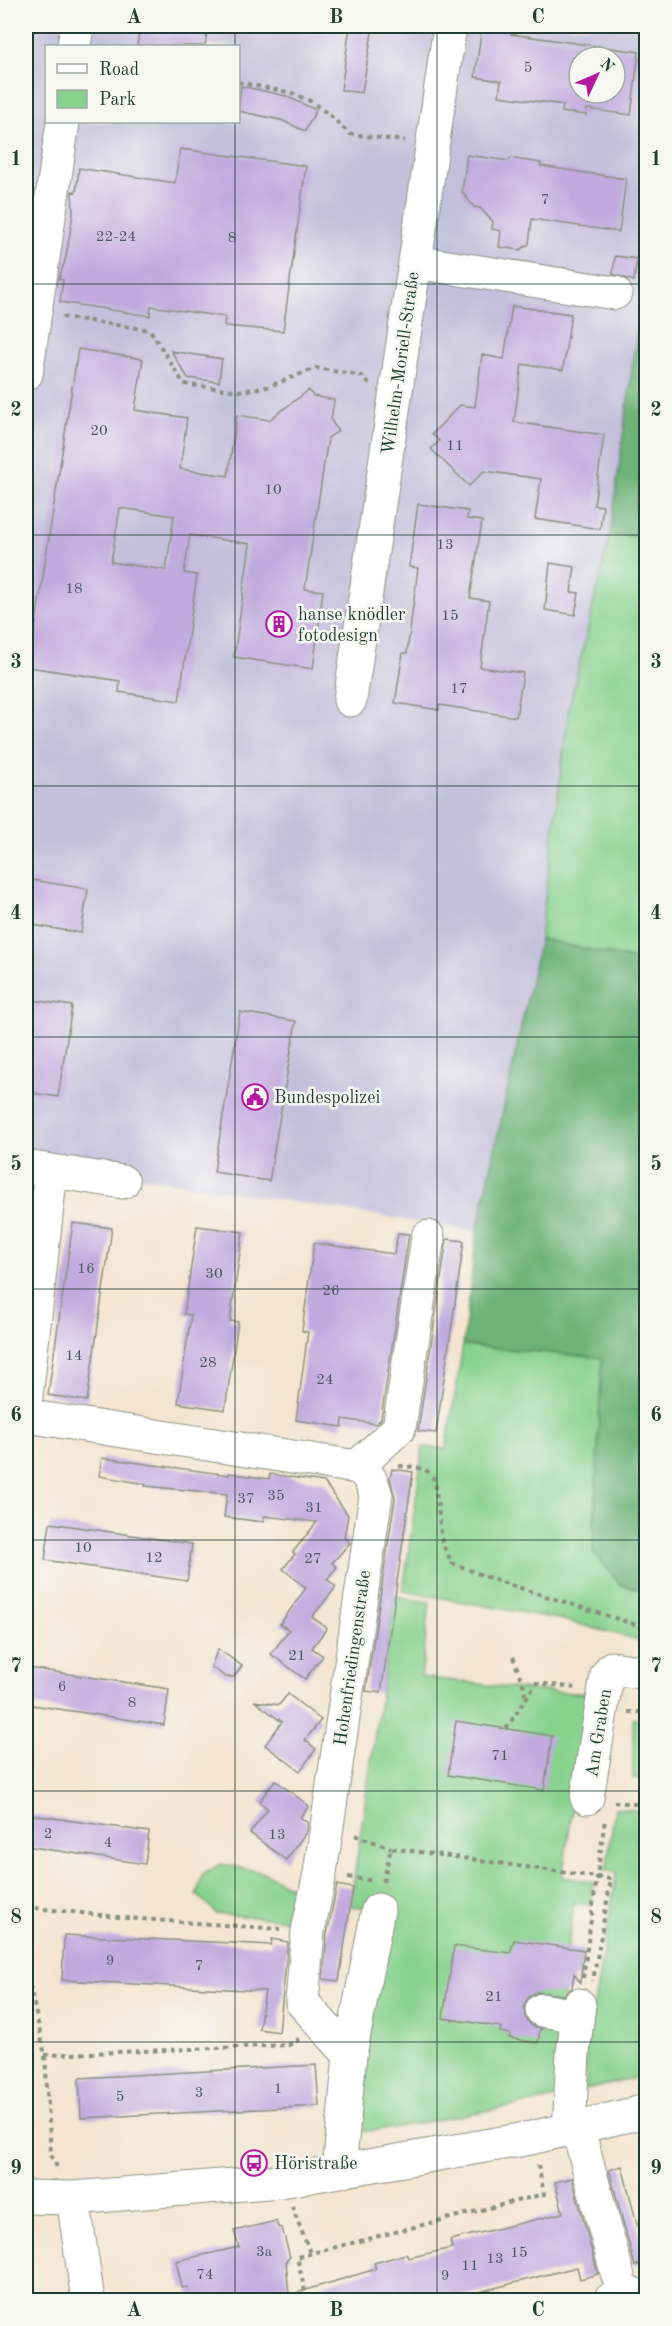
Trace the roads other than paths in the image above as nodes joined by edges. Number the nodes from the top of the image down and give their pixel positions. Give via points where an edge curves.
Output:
1 (77, 26) edge
2 (450, 26) edge
3 (74, 45) edge
4 (63, 123) edge
5 (415, 262) junction
6 (615, 293) dead end
7 (32, 298) edge
8 (26, 374) edge
9 (350, 700) dead end
10 (38, 1169) edge
11 (123, 1182) dead end
12 (428, 1237) dead end
13 (26, 1397) edge
14 (26, 1416) edge
15 (357, 1467) junction
16 (646, 1674) edge
17 (598, 1800) road end
18 (380, 1896) road end
19 (542, 2010) dead end
20 (350, 2055) junction
21 (646, 2111) edge
22 (574, 2130) junction
23 (339, 2171) junction
24 (26, 2197) edge
25 (73, 2198) junction
26 (624, 2293) edge
27 (87, 2301) edge

1 - 3 street
2 - 5 street, Wilhelm-Moriell-Straße
4 - 7 street
5 - 6 street
5 - 9 street, Wilhelm-Moriell-Straße
7 - 8 street
10 - 11 street
10 - 13 street
12 - 15 street via 399,1428
14 - 15 street
15 - 20 street, Hohenfriedingenstraße via 368,1473 376,1495 308,1931 302,2002
16 - 17 street, Am Graben via 612,1668 607,1675 613,1701
18 - 20 street
19 - 22 street via 578,2010 573,2053
20 - 23 street
21 - 22 street
22 - 23 street
22 - 26 street
23 - 25 street via 281,2181
24 - 25 street
25 - 27 street

